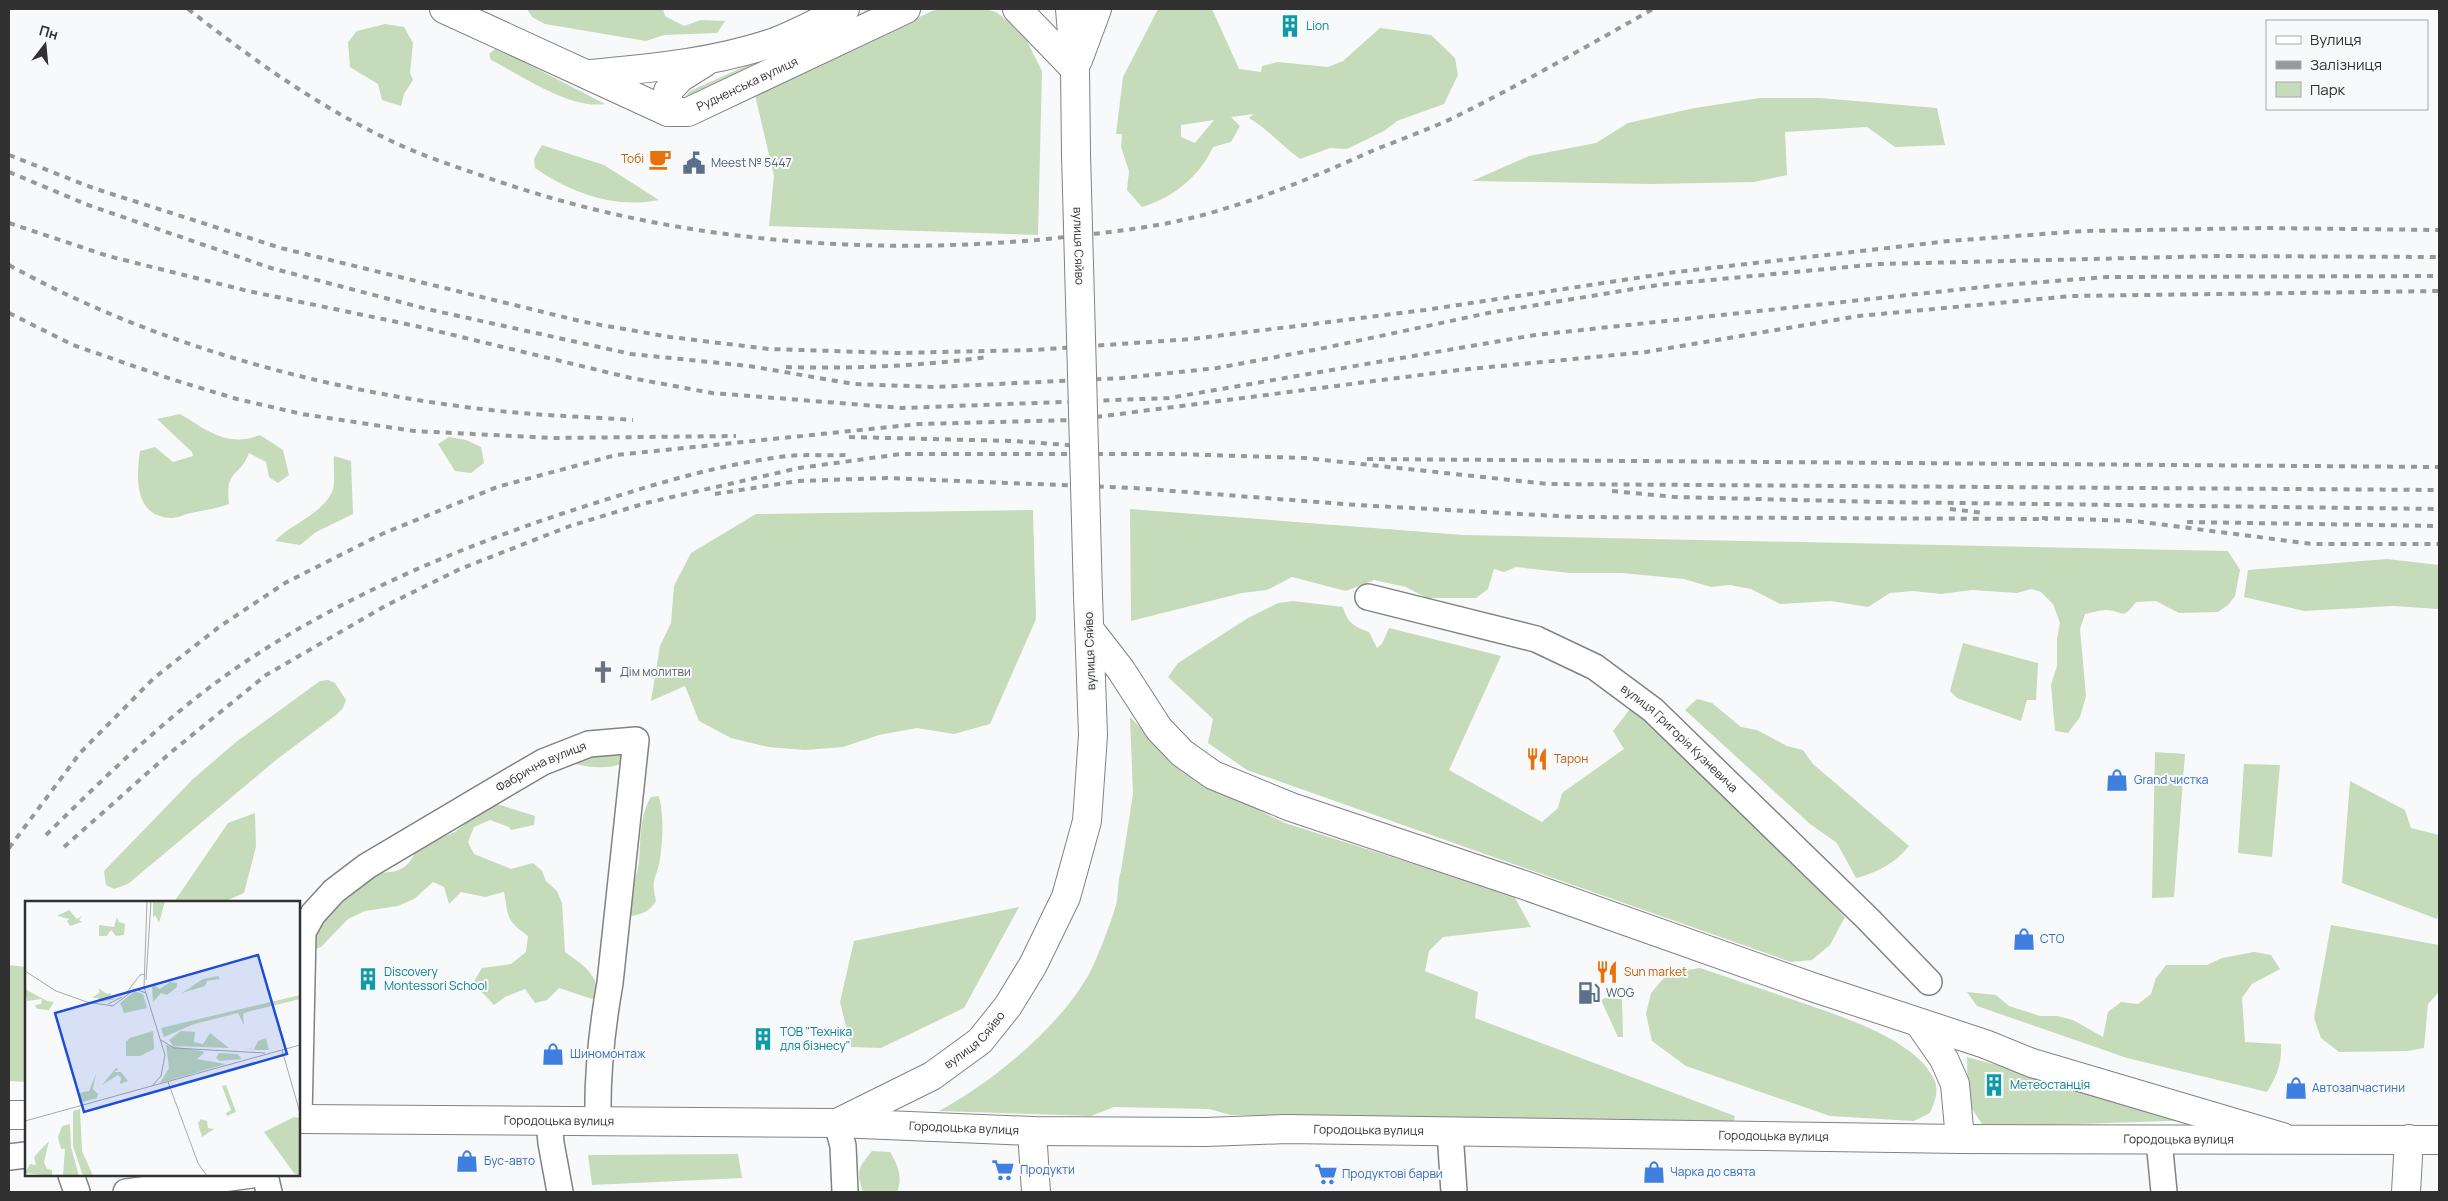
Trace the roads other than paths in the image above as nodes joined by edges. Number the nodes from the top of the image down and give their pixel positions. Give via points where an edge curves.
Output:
1 (444, 9) edge
2 (845, 9) edge
3 (906, 9) edge
4 (1017, 9) edge
5 (1070, 9) edge
6 (1096, 9) edge
7 (709, 60) junction
8 (1075, 69) junction
9 (588, 74) junction
10 (668, 112) junction
11 (1368, 597) dead end
12 (1090, 630) junction
13 (1929, 982) dead end
14 (1919, 1023) junction
15 (300, 1072) edge
16 (9, 1115) edge
17 (25, 1115) edge
18 (300, 1119) edge
19 (549, 1121) junction
20 (598, 1121) junction
21 (837, 1122) junction
22 (1032, 1131) junction
23 (1450, 1132) junction
24 (1960, 1138) junction
25 (2290, 1139) junction
26 (2409, 1139) junction
27 (2159, 1140) junction
28 (2439, 1140) edge
29 (25, 1155) edge
30 (9, 1157) edge
31 (70, 1176) edge
32 (245, 1176) edge
33 (265, 1176) edge
34 (77, 1192) edge
35 (126, 1192) edge
36 (269, 1192) edge
37 (560, 1192) edge
38 (845, 1192) edge
39 (1036, 1192) edge
40 (1454, 1192) edge
41 (2164, 1192) edge
42 (2406, 1192) edge

1 - 9 main road
2 - 7 main road via 773,42
3 - 10 main road, Рудненська вулиця via 688,112
4 - 8 main road
5 - 8 main road, вулиця Сяйво
6 - 8 main road, вулиця Сяйво
7 - 9 main road
7 - 10 main road via 680,78 668,91
8 - 12 main road, вулиця Сяйво, bridge
9 - 10 main road
11 - 13 street, вулиця Григорія Кузневича via 1536,639 1595,667 1653,710
12 - 14 main road via 1159,729 1182,753 1213,775 1291,807
12 - 21 main road, вулиця Сяйво via 1093,735 1086,821 1066,897 1033,965 1008,1006 980,1041 932,1076
14 - 24 main road via 1944,1059 1955,1084
14 - 25 main road via 1986,1044 2032,1063
15 - 20 street, Фабрична вулиця via 303,932 313,914 334,891 367,866 543,762 589,744 636,740 604,1017 597,1090
16 - 17 main road
18 - 19 main road, Городоцька вулиця
19 - 20 main road, Городоцька вулиця
19 - 37 street
20 - 21 main road, Городоцька вулиця
21 - 22 main road, Городоцька вулиця
21 - 38 street via 843,1146
22 - 23 main road, Городоцька вулиця via 1286,1129
22 - 39 main road
23 - 24 main road, Городоцька вулиця
23 - 40 street
24 - 27 main road, Городоцька вулиця
25 - 26 main road, Городоцька вулиця
25 - 27 main road, Городоцька вулиця
26 - 28 main road, Городоцька вулиця
26 - 42 main road
27 - 41 street
29 - 30 street
31 - 34 street
32 - 35 street
33 - 36 street

